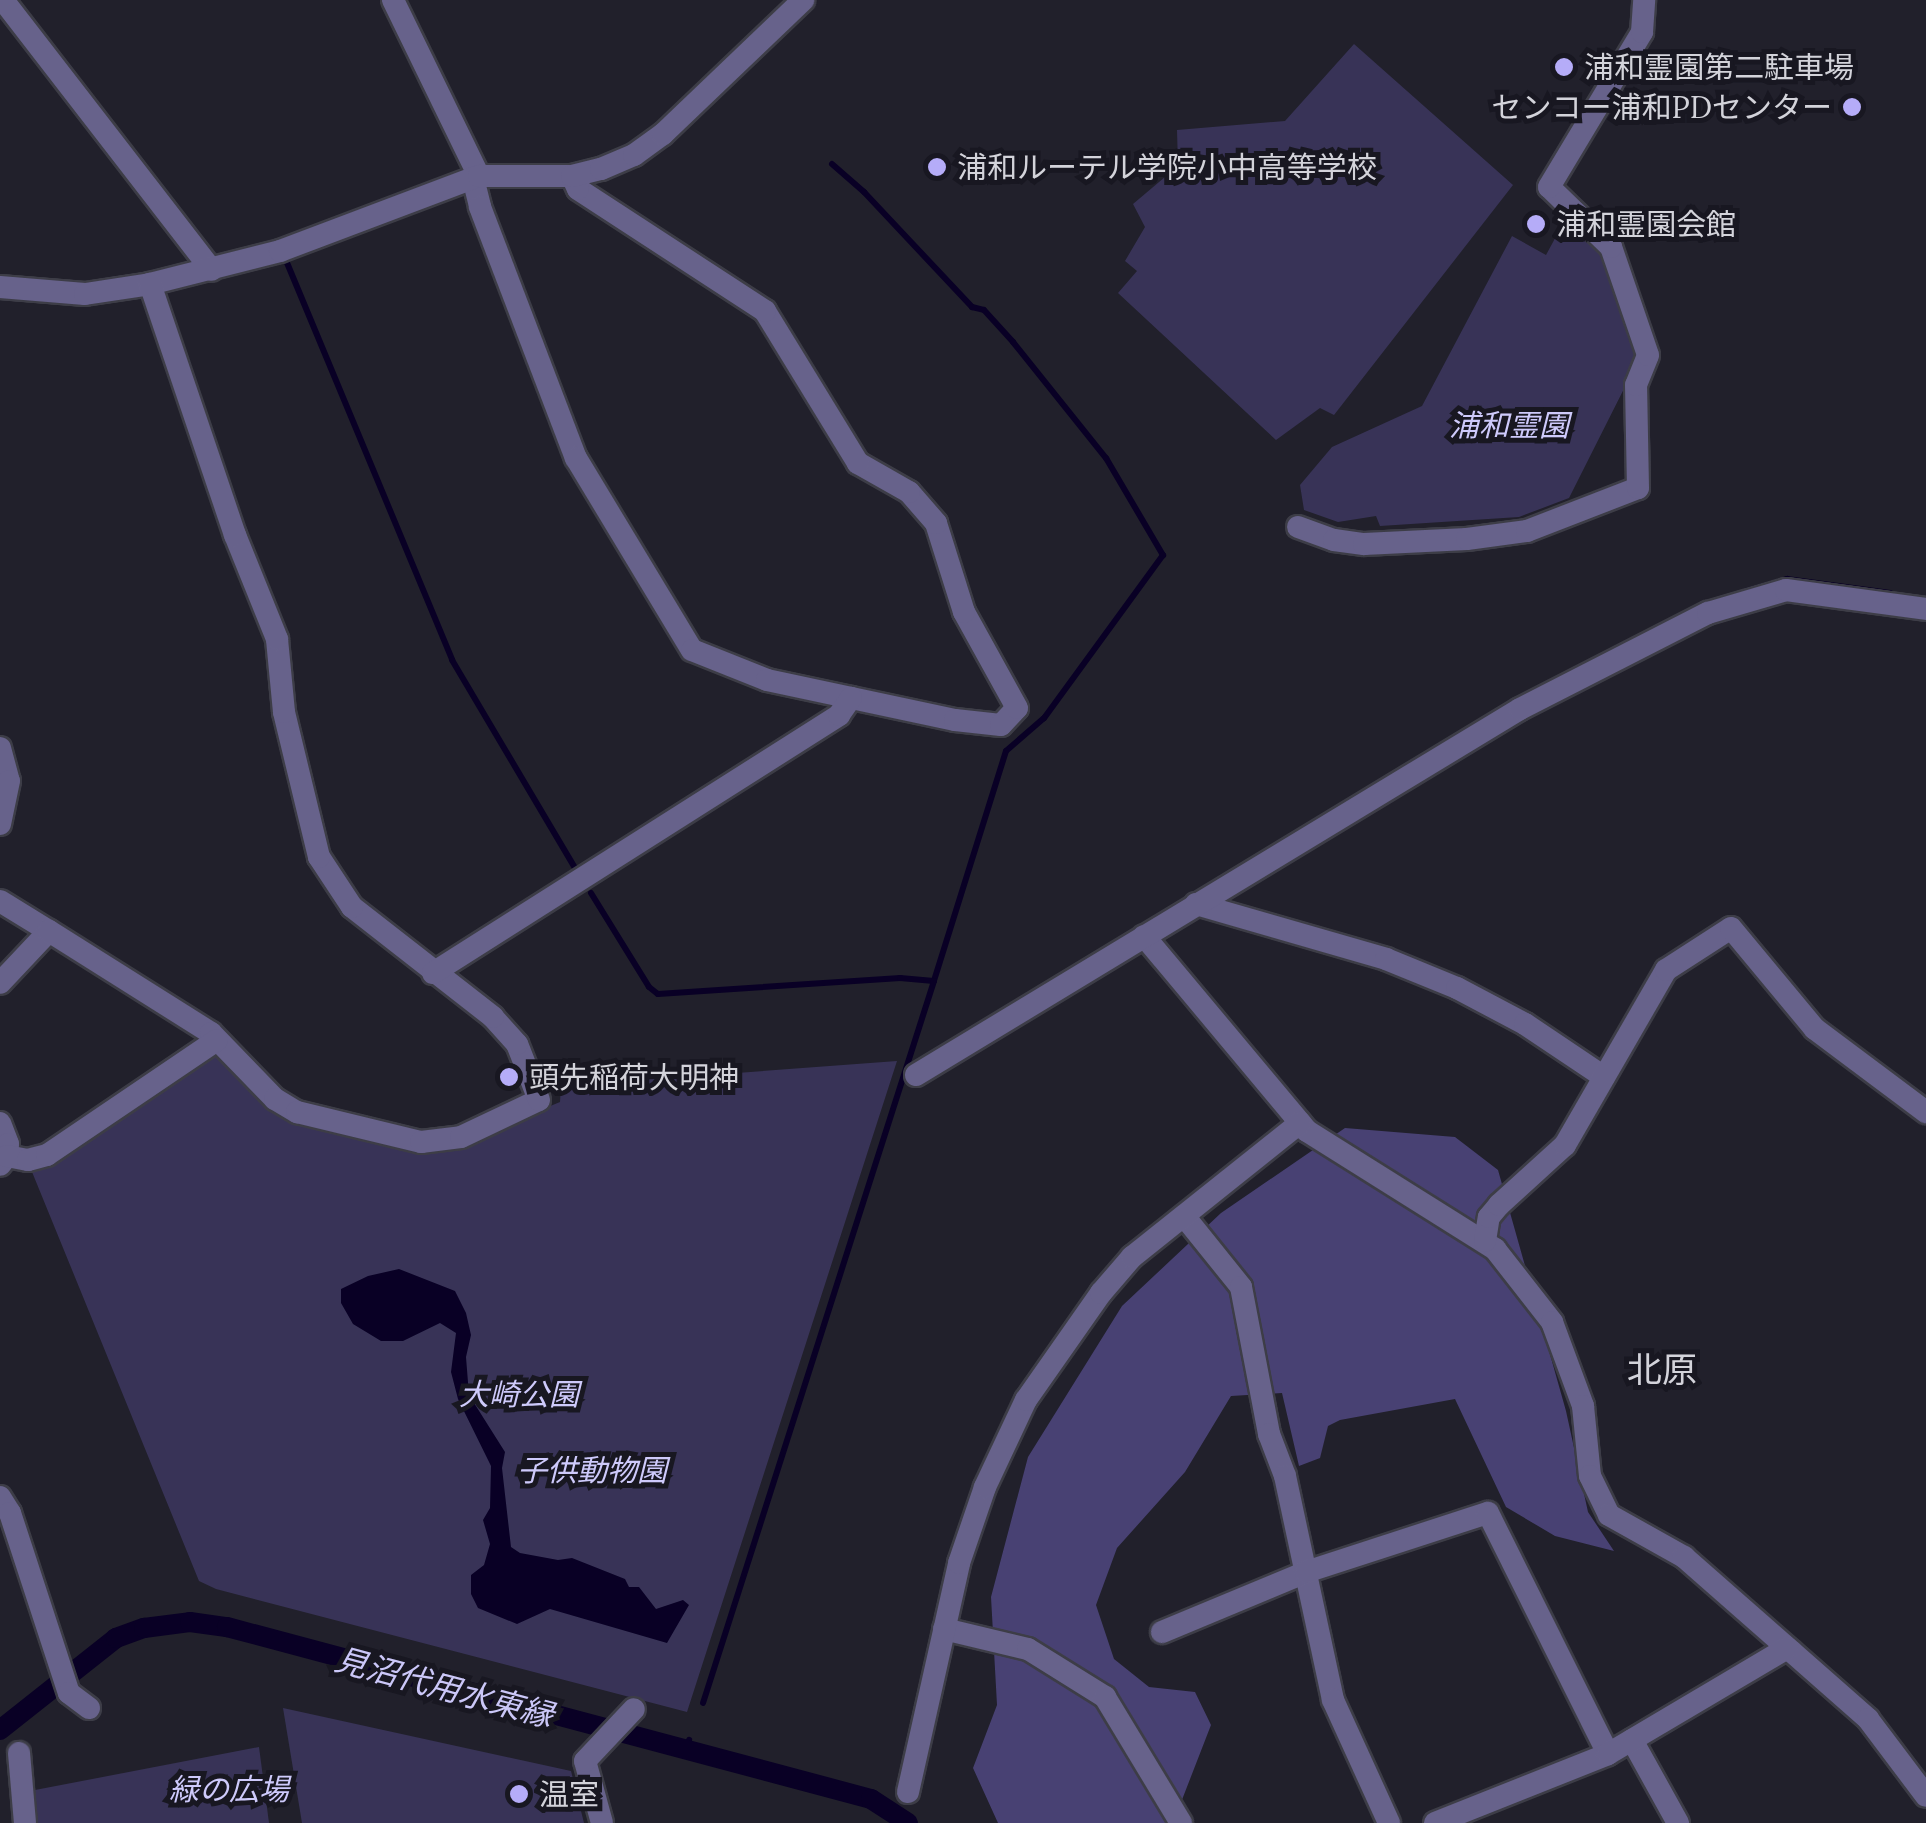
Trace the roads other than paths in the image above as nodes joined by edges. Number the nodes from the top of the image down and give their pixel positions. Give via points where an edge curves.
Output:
1 (2, 0) edge
2 (393, 0) edge
3 (803, 0) edge
4 (1644, 0) edge
5 (572, 176) junction
6 (476, 177) junction
7 (212, 270) junction
8 (150, 284) junction
9 (0, 287) edge
10 (1298, 527) dead end
11 (1926, 609) edge
12 (852, 698) junction
13 (0, 748) edge
14 (0, 824) edge
15 (0, 901) edge
16 (1196, 904) junction
17 (49, 931) junction
18 (1144, 936) junction
19 (433, 973) junction
20 (0, 983) edge
21 (218, 1040) junction
22 (916, 1074) dead end
23 (1604, 1078) junction
24 (1926, 1112) edge
25 (1300, 1123) junction
26 (0, 1124) edge
27 (4, 1160) edge
28 (1184, 1216) junction
29 (1484, 1240) junction
30 (0, 1497) edge
31 (1306, 1572) junction
32 (944, 1629) junction
33 (1162, 1632) dead end
34 (1787, 1648) junction
35 (89, 1708) dead end
36 (634, 1709) dead end
37 (1632, 1740) junction
38 (19, 1752) dead end
39 (1608, 1754) junction
40 (908, 1792) dead end
41 (1926, 1796) edge
42 (26, 1823) edge
43 (602, 1823) edge
44 (1181, 1823) edge
45 (1389, 1823) edge
46 (1434, 1823) edge
47 (1678, 1823) edge

1 - 7 street
2 - 6 street
3 - 5 street via 663,134 634,155
4 - 10 street via 1642,32 1549,187 1612,246 1648,355 1636,385 1638,488 1527,531 1467,539 1364,544
5 - 6 street
5 - 12 street via 578,189 765,311 858,463 909,492 936,522 964,612 1016,708 1001,725
6 - 7 street
6 - 12 street via 480,207 576,458 692,650 767,680
7 - 8 street
8 - 9 street via 85,294
8 - 19 street via 276,639 284,712 319,856 352,908
11 - 16 street via 1786,590 1708,612 1520,709
12 - 19 street via 839,715
13 - 14 street via 9,781
15 - 17 street
16 - 18 street
16 - 23 street via 1386,959 1457,988
17 - 20 street
17 - 21 street
18 - 22 street
18 - 25 street
19 - 21 street via 493,1017 516,1044 539,1100 461,1138 421,1142 297,1112 275,1099
21 - 27 street via 47,1155
23 - 24 street via 1666,970 1731,928 1815,1029
23 - 29 street via 1558,1153 1489,1217
25 - 28 street
25 - 29 street
26 - 27 street
28 - 31 street via 1240,1288
28 - 32 street via 1111,1281 1026,1400 985,1486
29 - 34 street via 1552,1322 1583,1406 1590,1476 1609,1515 1684,1557
30 - 35 street via 69,1693
31 - 33 street
31 - 39 street via 1488,1513
31 - 45 street via 1333,1700
32 - 40 street
32 - 44 street via 1028,1650 1105,1697
34 - 37 street
34 - 41 street via 1868,1719
36 - 43 street via 586,1761
37 - 39 street
37 - 47 street
38 - 42 street
39 - 46 street

